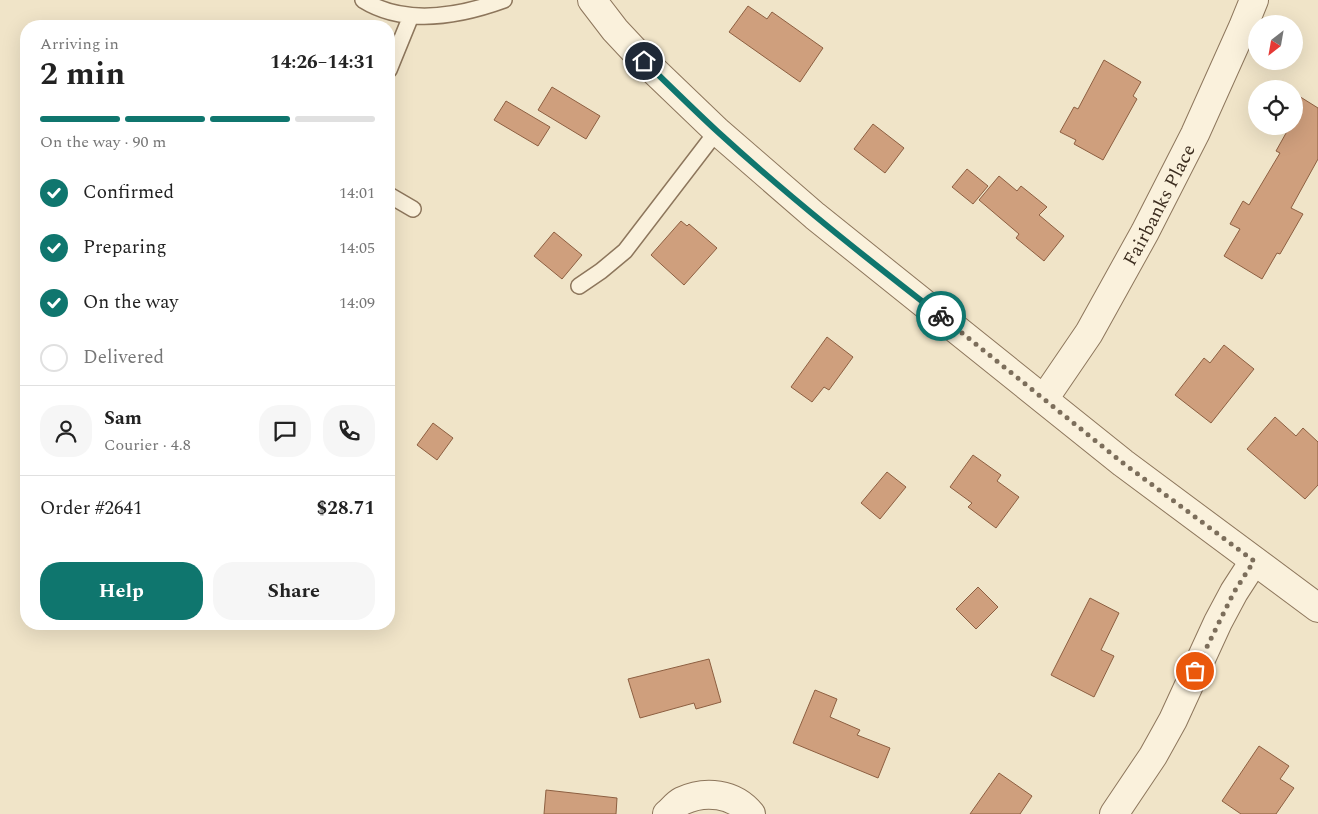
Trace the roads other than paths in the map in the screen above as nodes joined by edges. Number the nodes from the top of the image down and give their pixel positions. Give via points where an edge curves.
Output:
1 (363, 0) edge
2 (504, 0) edge
3 (592, 0) edge
4 (1254, 0) edge
5 (411, 16) junction
6 (395, 55) edge
7 (717, 132) junction
8 (395, 198) edge
9 (413, 209) dead end
10 (579, 286) dead end
11 (1044, 399) junction
12 (1254, 561) junction
13 (1318, 608) edge
14 (667, 814) edge
15 (751, 814) edge
16 (1114, 814) edge

1 - 5 lane via 390,13
2 - 5 lane via 435,16
3 - 7 street via 644,61
4 - 11 street, Fairbanks Place via 1194,134 1145,232 1089,333
5 - 6 lane
7 - 10 lane via 626,250
7 - 11 street via 815,216
8 - 9 lane
11 - 12 street
12 - 13 street
12 - 16 street via 1218,622 1173,720
14 - 15 street via 689,798 717,794 734,800

